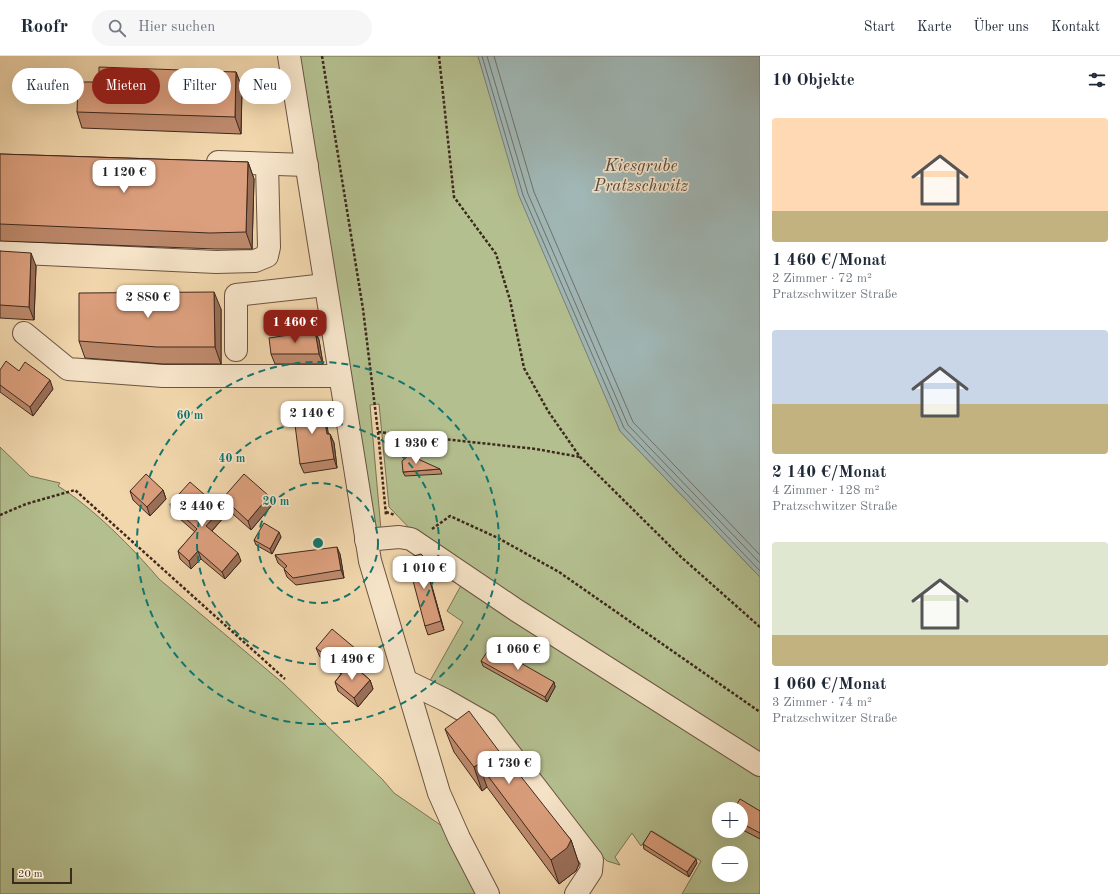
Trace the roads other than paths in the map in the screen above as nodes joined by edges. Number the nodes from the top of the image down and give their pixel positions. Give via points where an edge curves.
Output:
1 (289, 56) edge
2 (197, 162) edge
3 (267, 164) junction
4 (307, 165) junction
5 (0, 252) edge
6 (326, 285) junction
7 (24, 333) dead end
8 (236, 350) dead end
9 (340, 376) junction
10 (366, 540) junction
11 (406, 681) junction
12 (760, 765) edge
13 (488, 894) edge
14 (576, 894) edge

1 - 4 street
2 - 3 street
3 - 4 street
3 - 5 street via 269,246 267,256 255,261 216,262
4 - 6 street
6 - 8 street via 236,295
6 - 9 street
7 - 9 street via 68,369 163,376
9 - 10 street
10 - 11 street
10 - 12 street via 399,537 411,539 516,610
11 - 13 street via 439,793
11 - 14 street via 487,724 592,860 591,871

